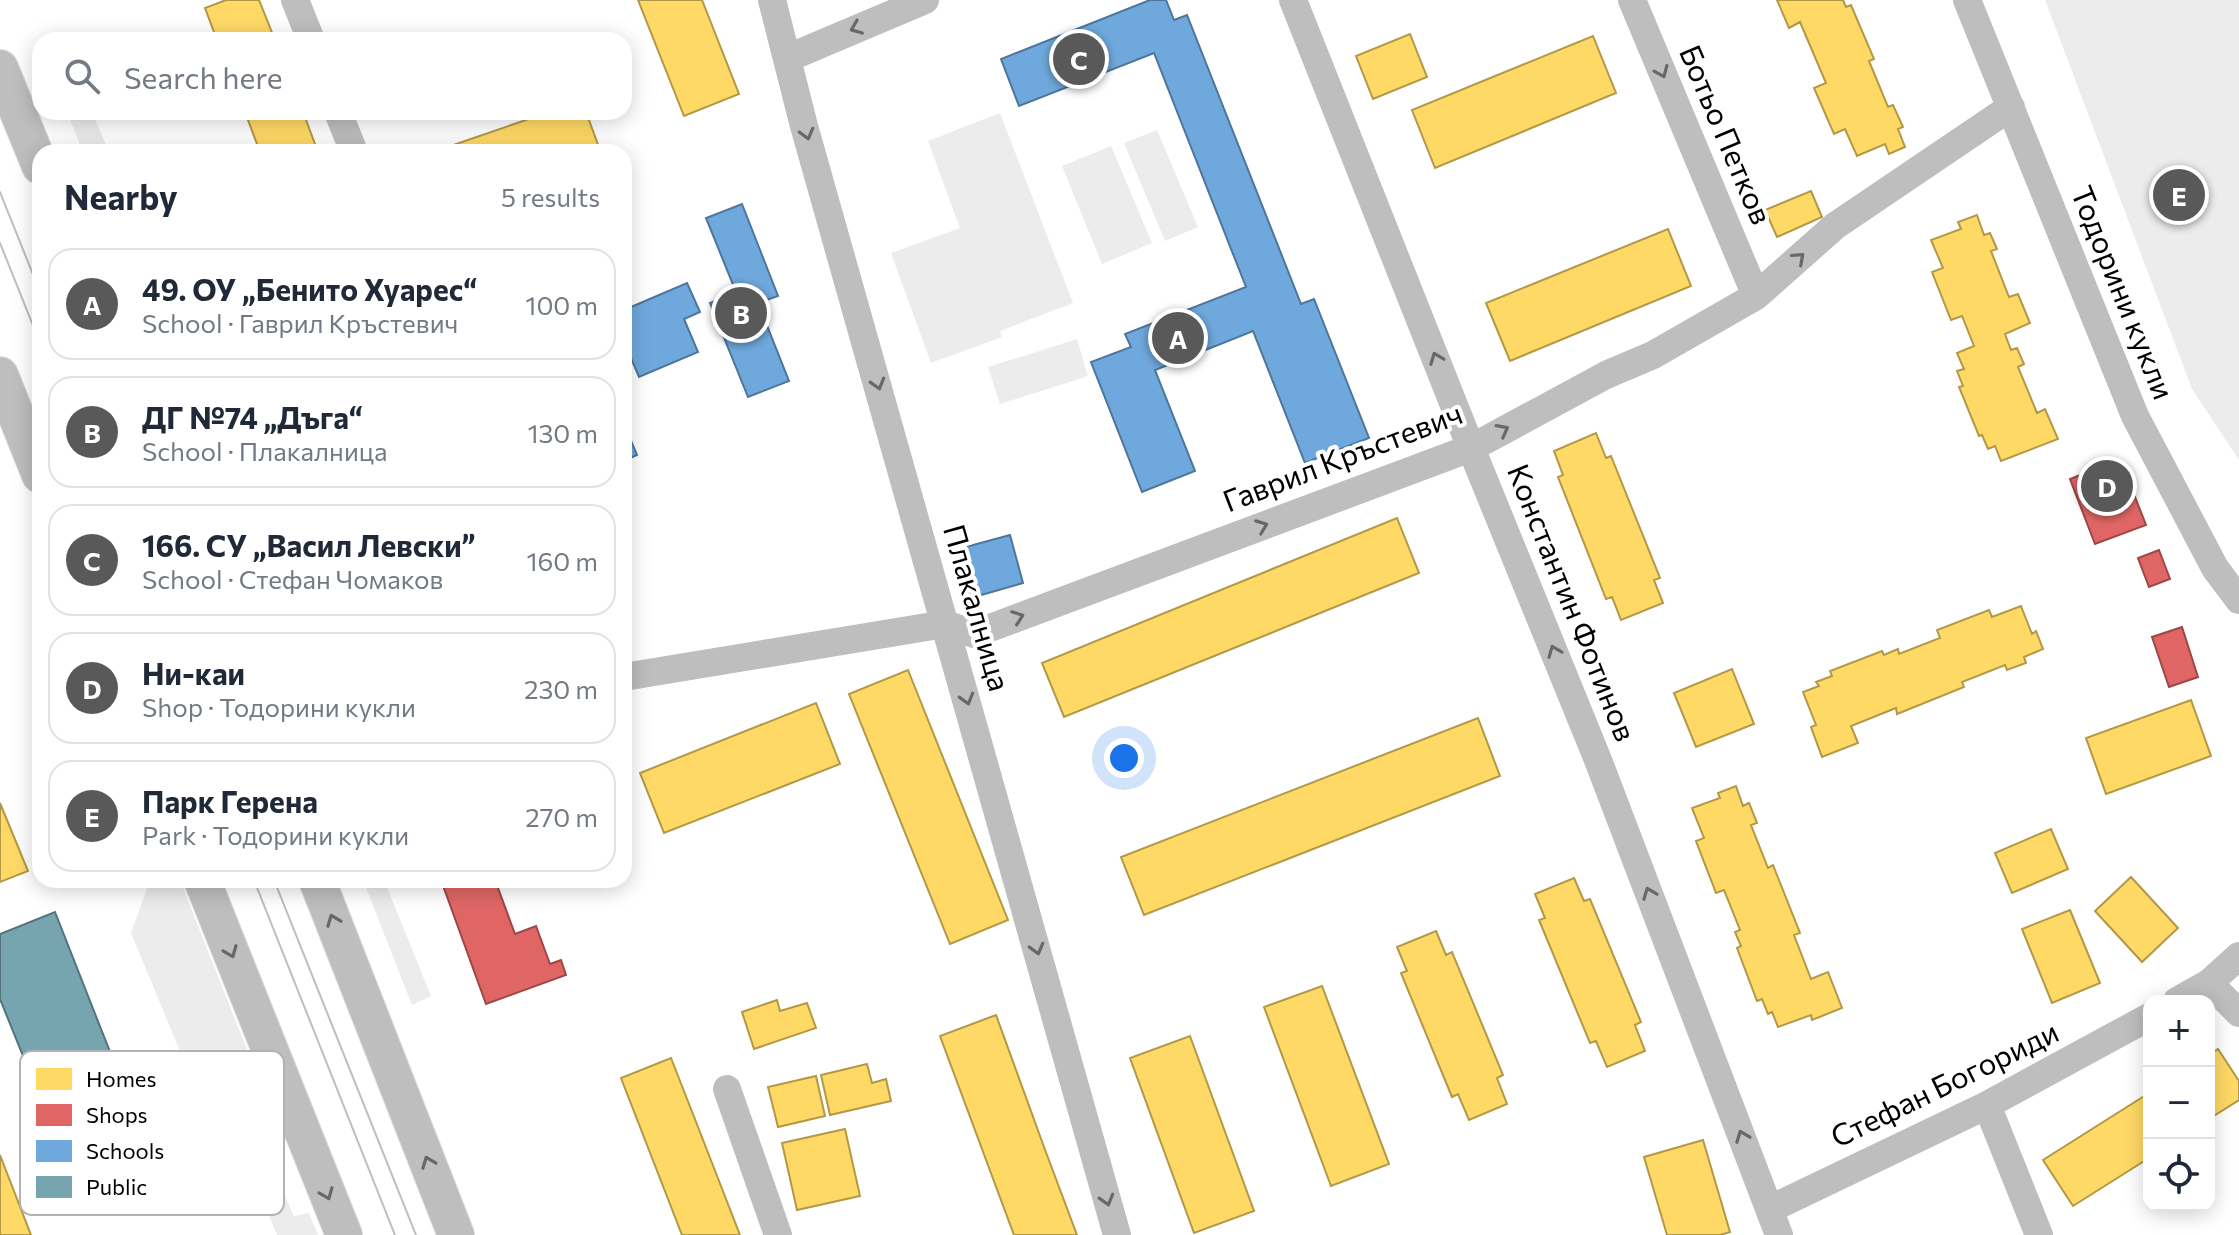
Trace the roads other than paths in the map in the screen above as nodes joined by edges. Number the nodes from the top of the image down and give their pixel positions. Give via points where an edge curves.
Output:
1 (295, 0) edge
2 (772, 0) edge
3 (925, 0) edge
4 (1293, 0) edge
5 (1632, 0) edge
6 (1967, 0) edge
7 (308, 32) edge
8 (788, 58) junction
9 (0, 68) edge
10 (2011, 107) junction
11 (0, 113) edge
12 (341, 120) edge
13 (351, 144) edge
14 (32, 147) edge
15 (32, 156) edge
16 (1756, 296) junction
17 (0, 375) edge
18 (1471, 448) junction
19 (32, 455) edge
20 (2239, 600) edge
21 (945, 624) junction
22 (632, 676) edge
23 (205, 888) edge
24 (320, 888) edge
25 (2239, 956) edge
26 (2209, 983) junction
27 (2188, 995) edge
28 (2239, 1013) edge
29 (2143, 1020) edge
30 (270, 1051) edge
31 (284, 1085) edge
32 (727, 1089) dead end
33 (1987, 1105) junction
34 (1774, 1222) edge
35 (344, 1235) edge
36 (456, 1235) edge
37 (778, 1235) edge
38 (1117, 1235) edge
39 (2039, 1235) edge

1 - 7 street
2 - 8 street, Плакалница
3 -> 8 street
18 -> 4 street, Константин Фотинов
5 -> 16 street, Ботьо Петков
6 - 10 street, Тодорини кукли
8 -> 21 street, Плакалница
9 - 14 main road
16 -> 10 street, Гаврил Кръстевич via 1835,226
10 - 20 street, Тодорини кукли via 2135,416 2215,568
11 - 15 main road
12 - 13 street
18 -> 16 street, Гаврил Кръстевич
17 - 19 main road
21 -> 18 street, Гаврил Кръстевич via 974,634
34 -> 18 street, Константин Фотинов via 1598,760
21 - 22 street, Гаврил Кръстевич
21 -> 38 street, Плакалница
23 -> 30 main road
36 -> 24 main road
25 - 26 street
26 - 27 street
26 - 28 street
29 - 33 street, Стефан Богориди
31 -> 35 main road
32 - 37 street
33 - 34 street, Стефан Богориди
33 - 39 street

